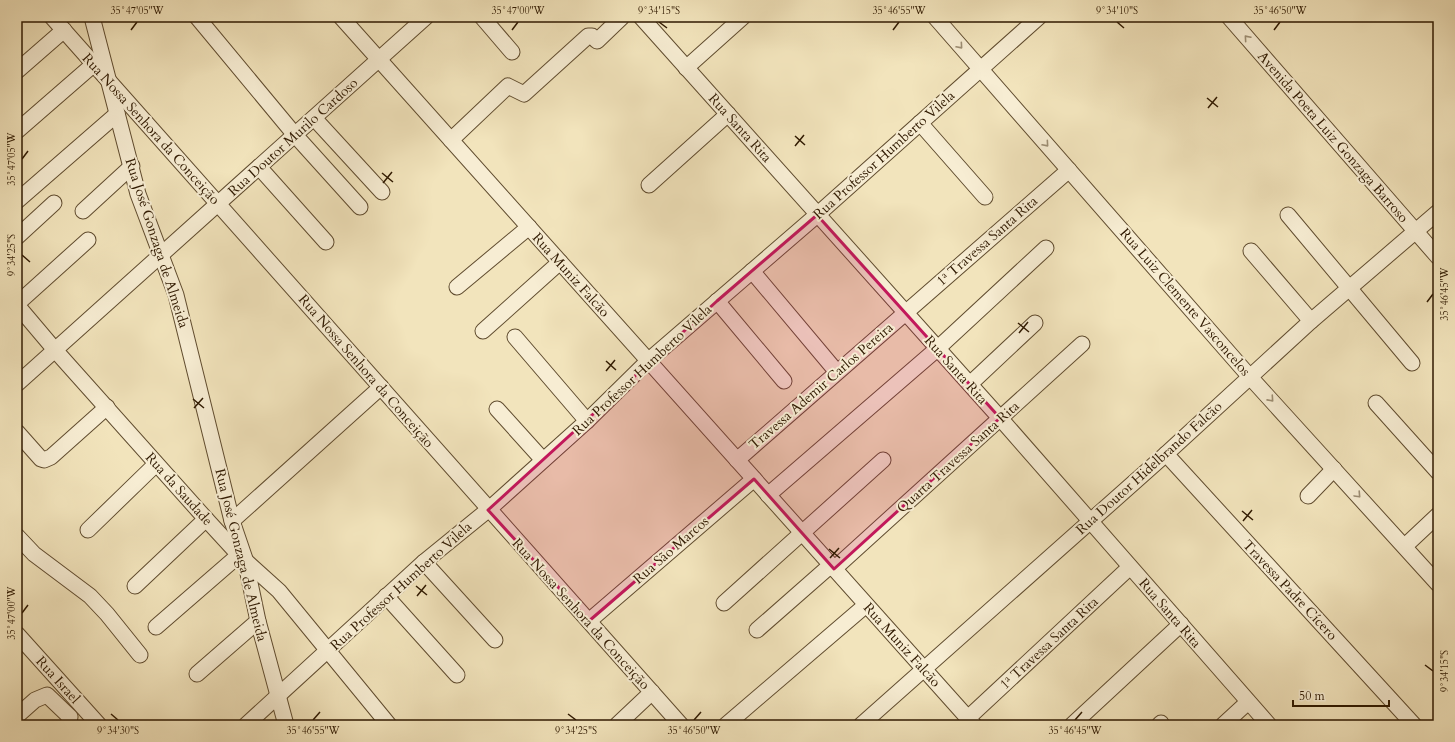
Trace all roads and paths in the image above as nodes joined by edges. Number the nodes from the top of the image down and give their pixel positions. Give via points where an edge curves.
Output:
1 (52, 17) edge
2 (92, 17) edge
3 (197, 17) edge
4 (341, 17) edge
5 (426, 17) edge
6 (482, 17) edge
7 (622, 17) edge
8 (641, 17) edge
9 (743, 17) edge
10 (935, 17) edge
11 (1039, 17) edge
12 (1229, 17) edge
13 (64, 30) junction
14 (512, 52) dead end
15 (379, 60) junction
16 (94, 64) junction
17 (686, 68) junction
18 (980, 69) junction
19 (17, 71) edge
20 (109, 81) junction
21 (117, 114) junction
22 (728, 114) junction
23 (314, 118) junction
24 (920, 123) junction
25 (17, 131) edge
26 (295, 135) junction
27 (451, 140) junction
28 (260, 167) junction
29 (128, 169) junction
30 (1069, 170) junction
31 (649, 185) dead end
32 (382, 192) dead end
33 (985, 197) dead end
34 (17, 201) edge
35 (54, 204) dead end
36 (218, 204) junction
37 (360, 206) dead end
38 (83, 212) dead end
39 (1438, 212) edge
40 (817, 215) junction
41 (1288, 215) dead end
42 (529, 227) junction
43 (1416, 232) junction
44 (17, 237) edge
45 (88, 240) dead end
46 (326, 242) dead end
47 (1046, 248) dead end
48 (1251, 251) dead end
49 (162, 254) junction
50 (1438, 257) edge
51 (560, 262) junction
52 (752, 271) junction
53 (457, 287) dead end
54 (1349, 287) junction
55 (717, 301) junction
56 (17, 304) edge
57 (905, 312) junction
58 (1311, 321) junction
59 (1035, 323) dead end
60 (483, 331) dead end
61 (515, 337) dead end
62 (1082, 344) dead end
63 (937, 349) junction
64 (55, 350) junction
65 (648, 361) junction
66 (1412, 363) dead end
67 (836, 371) junction
68 (1250, 377) junction
69 (784, 381) dead end
70 (17, 384) edge
71 (970, 384) junction
72 (381, 388) junction
73 (1376, 403) dead end
74 (107, 407) junction
75 (497, 409) dead end
76 (1000, 418) junction
77 (587, 421) junction
78 (17, 432) edge
79 (1166, 454) junction
80 (540, 456) junction
81 (737, 460) junction
82 (883, 460) dead end
83 (156, 464) junction
84 (1334, 469) junction
85 (1438, 472) edge
86 (754, 479) junction
87 (768, 494) junction
88 (1308, 496) dead end
89 (488, 510) junction
90 (1438, 516) edge
91 (206, 519) junction
92 (232, 521) junction
93 (1090, 522) junction
94 (88, 530) dead end
95 (801, 532) junction
96 (17, 536) edge
97 (1410, 541) junction
98 (242, 557) junction
99 (424, 562) junction
100 (833, 567) junction
101 (1130, 567) junction
102 (1438, 584) edge
103 (135, 586) dead end
104 (386, 596) junction
105 (724, 603) dead end
106 (866, 605) junction
107 (258, 621) junction
108 (589, 621) junction
109 (1181, 624) junction
110 (156, 627) dead end
111 (757, 630) dead end
112 (17, 634) edge
113 (495, 640) dead end
114 (328, 650) junction
115 (140, 655) dead end
116 (924, 669) junction
117 (197, 674) dead end
118 (457, 675) dead end
119 (652, 692) junction
120 (278, 696) junction
121 (1248, 702) junction
122 (17, 716) edge
123 (971, 722) edge
124 (68, 725) edge
125 (99, 725) edge
126 (246, 725) edge
127 (286, 725) edge
128 (389, 725) edge
129 (617, 725) edge
130 (681, 725) edge
131 (726, 725) edge
132 (860, 725) edge
133 (1072, 725) edge
134 (1223, 725) edge
135 (1269, 725) edge
136 (1414, 725) edge

1 - 13 street, Rua Nossa Senhora da Conceição
2 - 20 street, Rua José Gonzaga de Almeida
3 - 26 street
4 - 15 street, Rua Muniz Falcão
5 - 15 street, Rua Doutor Murilo Cardoso
6 - 14 street
7 - 27 street via 597,41 588,36 524,94 508,86
8 - 17 street, Rua Santa Rita
9 - 17 street
10 -> 18 street, Rua Luiz Clemente Vasconcelos
11 - 18 street, Rua Professor Humberto Vilela
43 -> 12 street, Avenida Poeta Luiz Gonzaga Barroso
13 - 16 street, Rua Nossa Senhora da Conceição
13 - 19 street
15 - 23 street, Rua Doutor Murilo Cardoso
15 - 27 street, Rua Muniz Falcão
16 - 20 street, Rua Nossa Senhora da Conceição
16 - 25 street
17 - 22 street, Rua Santa Rita
18 - 24 street, Rua Professor Humberto Vilela
18 -> 30 street, Rua Luiz Clemente Vasconcelos
20 - 21 street, Rua José Gonzaga de Almeida
20 - 36 street, Rua Nossa Senhora da Conceição
21 - 29 street, Rua José Gonzaga de Almeida
21 - 34 street
22 - 31 street
22 - 40 street, Rua Santa Rita
23 - 26 street, Rua Doutor Murilo Cardoso
23 - 32 street
24 - 33 street
24 - 40 street, Rua Professor Humberto Vilela
26 - 28 street, Rua Doutor Murilo Cardoso
26 - 37 street
27 - 42 street, Rua Muniz Falcão
28 - 36 street, Rua Doutor Murilo Cardoso
28 - 46 street
29 - 38 street
29 - 49 street, Rua José Gonzaga de Almeida
30 - 57 street, 1ª Travessa Santa Rita
30 - 68 street, Rua Luiz Clemente Vasconcelos
35 - 44 street
36 - 49 street, Rua Doutor Murilo Cardoso
36 - 72 street, Rua Nossa Senhora da Conceição
39 - 43 street, Rua Doutor Hidelbrando Falcão
40 - 52 street, Rua Professor Humberto Vilela
40 - 57 street, Rua Santa Rita
41 - 54 street
42 - 51 street, Rua Muniz Falcão
42 - 53 street
43 - 50 street, Avenida Poeta Luiz Gonzaga Barroso
43 - 54 street, Rua Doutor Hidelbrando Falcão
45 - 56 street
47 - 63 street
48 - 58 street
49 - 64 street, Rua Doutor Murilo Cardoso
49 - 92 street, Rua José Gonzaga de Almeida via 176,295
51 - 60 street
51 - 65 street, Rua Muniz Falcão
52 - 55 street, Rua Professor Humberto Vilela
52 - 67 street
54 - 58 street, Rua Doutor Hidelbrando Falcão
54 - 66 street
55 - 65 street, Rua Professor Humberto Vilela
55 - 69 street
56 - 64 street, Rua da Saudade
57 - 63 street, Rua Santa Rita
57 - 67 street, Travessa Ademir Carlos Pereira
58 - 68 street, Rua Doutor Hidelbrando Falcão
59 - 71 street
61 - 77 street
62 - 76 street, Quarta Travessa Santa Rita
63 - 71 street, Rua Santa Rita
63 - 87 street
64 - 70 street, Rua Doutor Murilo Cardoso
64 - 74 street, Rua da Saudade
65 - 77 street, Rua Professor Humberto Vilela
65 - 81 street, Rua Muniz Falcão
67 - 81 street, Travessa Ademir Carlos Pereira
68 - 79 street, Rua Doutor Hidelbrando Falcão
68 -> 84 street, Rua Luiz Clemente Vasconcelos
71 - 76 street, Rua Santa Rita
72 - 89 street, Rua Nossa Senhora da Conceição
72 - 92 street
73 - 85 street
74 - 78 street via 51,457 44,460
74 - 83 street, Rua da Saudade
75 - 80 street
76 - 93 street, Rua Santa Rita
76 - 100 street, Quarta Travessa Santa Rita
77 - 80 street, Rua Professor Humberto Vilela
79 - 93 street, Rua Doutor Hidelbrando Falcão
79 - 136 street, Travessa Padre Cícero
80 - 89 street, Rua Professor Humberto Vilela
81 - 86 street, Rua Muniz Falcão
82 - 95 street
83 - 91 street, Rua da Saudade
83 - 94 street
84 - 88 street
84 -> 97 street, Rua Luiz Clemente Vasconcelos
86 - 87 street, Rua Muniz Falcão
86 - 108 street, Rua São Marcos
87 - 95 street, Rua Muniz Falcão
89 - 99 street, Rua Professor Humberto Vilela
89 - 108 street, Rua Nossa Senhora da Conceição
90 - 97 street
91 - 98 street, Rua da Saudade
91 - 103 street
92 - 98 street, Rua José Gonzaga de Almeida
93 - 101 street, Rua Santa Rita
93 - 116 street, Rua Doutor Hidelbrando Falcão
95 - 100 street, Rua Muniz Falcão
95 - 105 street
96 - 115 street via 34,554 90,596
97 - 102 street, Rua Luiz Clemente Vasconcelos
98 - 107 street, Rua José Gonzaga de Almeida
98 - 110 street
98 - 114 street, Rua da Saudade via 279,591
99 - 104 street, Rua Professor Humberto Vilela
99 - 113 street
100 - 106 street, Rua Muniz Falcão
100 - 111 street
101 - 109 street, Rua Santa Rita
101 - 123 street, 1ª Travessa Santa Rita
104 - 114 street, Rua Professor Humberto Vilela
104 - 118 street
106 - 116 street, Rua Muniz Falcão
106 - 131 street
107 - 117 street
107 - 120 street, Rua José Gonzaga de Almeida
108 - 119 street, Rua Nossa Senhora da Conceição
109 - 121 street, Rua Santa Rita
109 - 133 street
112 - 125 street, Rua Israel
114 - 120 street, Rua Professor Humberto Vilela
114 - 128 street, Rua da Saudade
116 - 123 street, Rua Muniz Falcão
116 - 132 street, Rua Doutor Hidelbrando Falcão
119 - 129 street
119 - 130 street, Rua Nossa Senhora da Conceição
120 - 126 street, Rua Professor Humberto Vilela
120 - 127 street, Rua José Gonzaga de Almeida
121 - 134 street
121 - 135 street, Rua Santa Rita
122 - 124 street via 35,700 47,695 70,717

